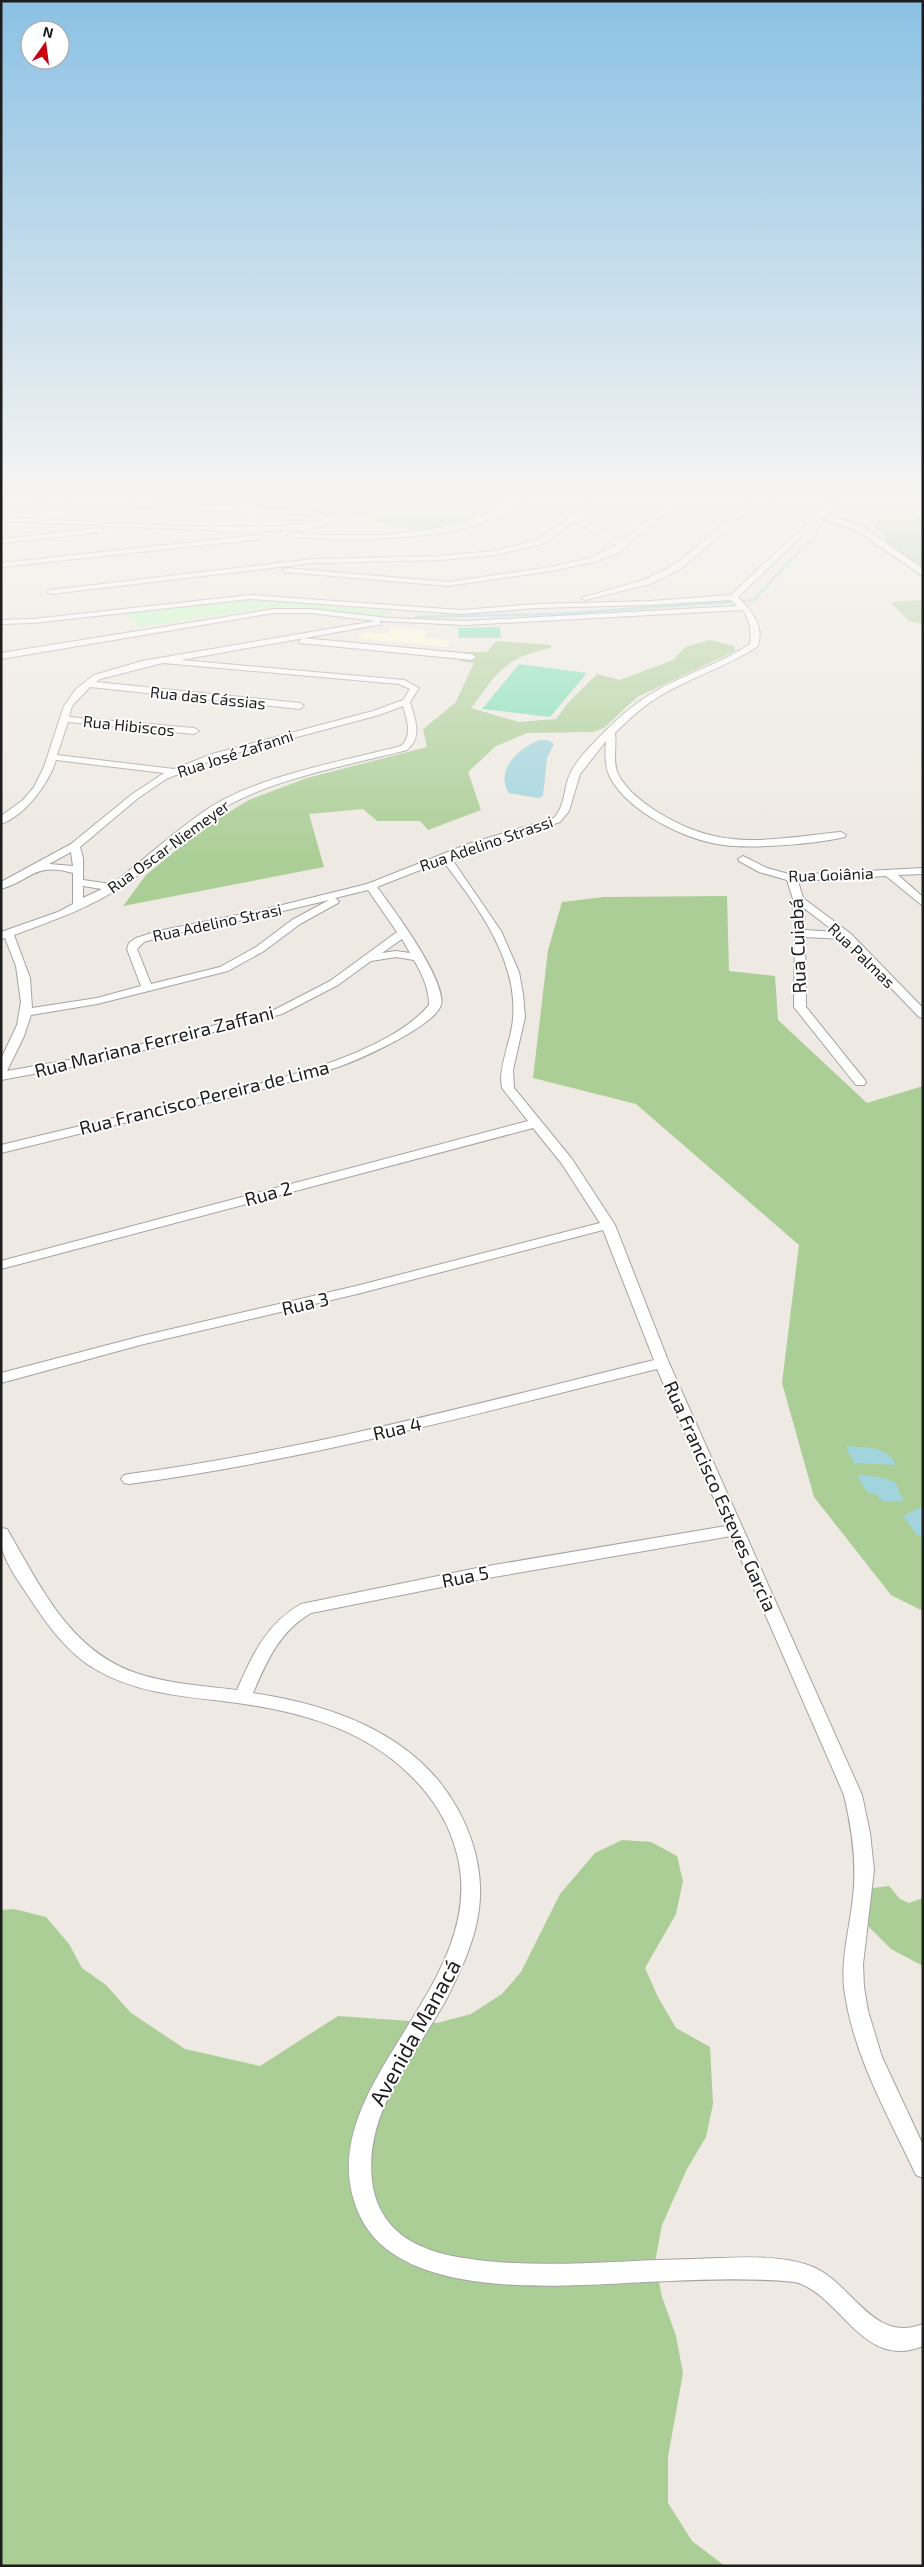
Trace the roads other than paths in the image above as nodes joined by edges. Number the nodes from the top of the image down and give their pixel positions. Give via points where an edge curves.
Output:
1 (35, 621) edge
2 (215, 621) edge
3 (385, 621) edge
4 (415, 621) edge
5 (524, 621) edge
6 (752, 621) edge
7 (1, 622) edge
8 (290, 639) junction
9 (1, 656) edge
10 (472, 657) dead end
11 (166, 660) junction
12 (86, 684) junction
13 (406, 702) junction
14 (300, 706) dead end
15 (376, 712) junction
16 (409, 718) junction
17 (64, 719) junction
18 (194, 732) dead end
19 (611, 734) junction
20 (52, 757) junction
21 (176, 772) junction
22 (1, 821) edge
23 (841, 835) dead end
24 (75, 846) junction
25 (445, 857) junction
26 (743, 859) dead end
27 (40, 866) junction
28 (923, 871) edge
29 (888, 873) junction
30 (78, 876) junction
31 (792, 878) junction
32 (1, 886) edge
33 (114, 886) junction
34 (370, 886) junction
35 (346, 893) junction
36 (798, 899) junction
37 (923, 903) edge
38 (78, 906) junction
39 (262, 913) junction
40 (296, 922) junction
41 (404, 932) junction
42 (800, 933) junction
43 (5, 935) edge
44 (847, 936) junction
45 (416, 957) junction
46 (367, 959) junction
47 (147, 987) junction
48 (27, 1012) junction
49 (923, 1015) edge
50 (1, 1070) edge
51 (1, 1076) edge
52 (860, 1082) dead end
53 (536, 1123) junction
54 (1, 1149) edge
55 (608, 1225) junction
56 (1, 1265) edge
57 (662, 1363) junction
58 (1, 1378) edge
59 (129, 1479) dead end
60 (736, 1530) junction
61 (1, 1533) edge
62 (243, 1697) junction
63 (923, 2168) edge
64 (923, 2335) edge

1 - 7 street
2 - 9 street
3 - 8 street
4 - 5 street
6 - 19 street, Rua Adelino Strassi via 756,636 754,645 646,701
8 - 10 street
8 - 11 street
11 - 12 street via 108,673
11 - 13 street via 401,682 415,688
12 - 14 street, Rua das Cássias
12 - 17 street via 73,698
13 - 15 street, Rua José Zafanni
13 - 16 street, Rua Oscar Niemeyer
15 - 16 street via 397,713
15 - 21 street, Rua José Zafanni via 216,756
16 - 33 street, Rua Oscar Niemeyer via 413,735 404,748 298,775 239,796 213,810
17 - 18 street, Rua Hibiscos
17 - 20 street
19 - 23 street via 612,768 624,792 646,808 698,836 728,842
19 - 25 street, Rua Adelino Strassi via 594,749 575,775 564,810 557,820
20 - 21 street
20 - 22 street via 34,795
21 - 24 street, Rua José Zafanni via 151,784
24 - 27 street, Rua José Zafanni
24 - 30 street
25 - 34 street, Rua Adelino Strassi
25 - 53 street, Rua Francisco Esteves Garcia via 502,940 508,957 519,1016 507,1082 511,1093
26 - 31 street, Rua Goiânia via 763,870
27 - 30 street via 64,867
27 - 32 street, Rua José Zafanni
28 - 29 street, Rua Goiânia
29 - 31 street, Rua Goiânia
29 - 37 street
30 - 33 street via 102,887
30 - 38 street
31 - 36 street, Rua Cuiabá
33 - 38 street, Rua Oscar Niemeyer
34 - 35 street, Rua Adelino Strassi
34 - 41 street, Rua Francisco Pereira de Lima
35 - 39 street, Rua Adelino Strasi
35 - 40 street
36 - 42 street, Rua Cuiabá
36 - 44 street, Rua Palmas
38 - 43 street, Rua Oscar Niemeyer
39 - 40 street via 284,915
39 - 47 street, Rua Adelino Strasi via 162,933 136,942 132,949
40 - 47 street via 260,949 224,969
41 - 45 street, Rua Francisco Pereira de Lima
41 - 46 street, Rua Mariana Ferreira Zaffani
42 - 44 street
42 - 52 street, Rua Cuiabá via 800,1007
43 - 48 street via 21,961
44 - 49 street, Rua Palmas
45 - 46 street via 391,954
45 - 54 street, Rua Francisco Pereira de Lima via 434,989 434,1005 424,1018 377,1046 333,1065 275,1083
46 - 51 street, Rua Mariana Ferreira Zaffani via 310,997 264,1016 103,1057
47 - 48 street via 97,1001
48 - 50 street
53 - 55 street, Rua Francisco Esteves Garcia via 567,1162
53 - 56 street, Rua 2
55 - 57 street, Rua Francisco Esteves Garcia
55 - 58 street, Rua 3
57 - 59 street, Rua 4 via 330,1444
57 - 60 street, Rua Francisco Esteves Garcia
60 - 62 street, Rua 5 via 482,1573 306,1608 280,1626 266,1646
60 - 63 street, Rua Francisco Esteves Garcia via 854,1795 866,1859 854,1986 873,2061
61 - 62 street, Avenida Manacá via 46,1610 83,1652 134,1679 178,1690
62 - 64 street, Avenida Manacá via 310,1709 343,1721 401,1756 444,1801 457,1825 464,1850 470,1878 470,1910 453,1966 422,2024 380,2089 367,2120 359,2152 358,2176 366,2206 374,2223 390,2242 414,2255 447,2265 514,2273 792,2271 814,2279 882,2336 909,2342

